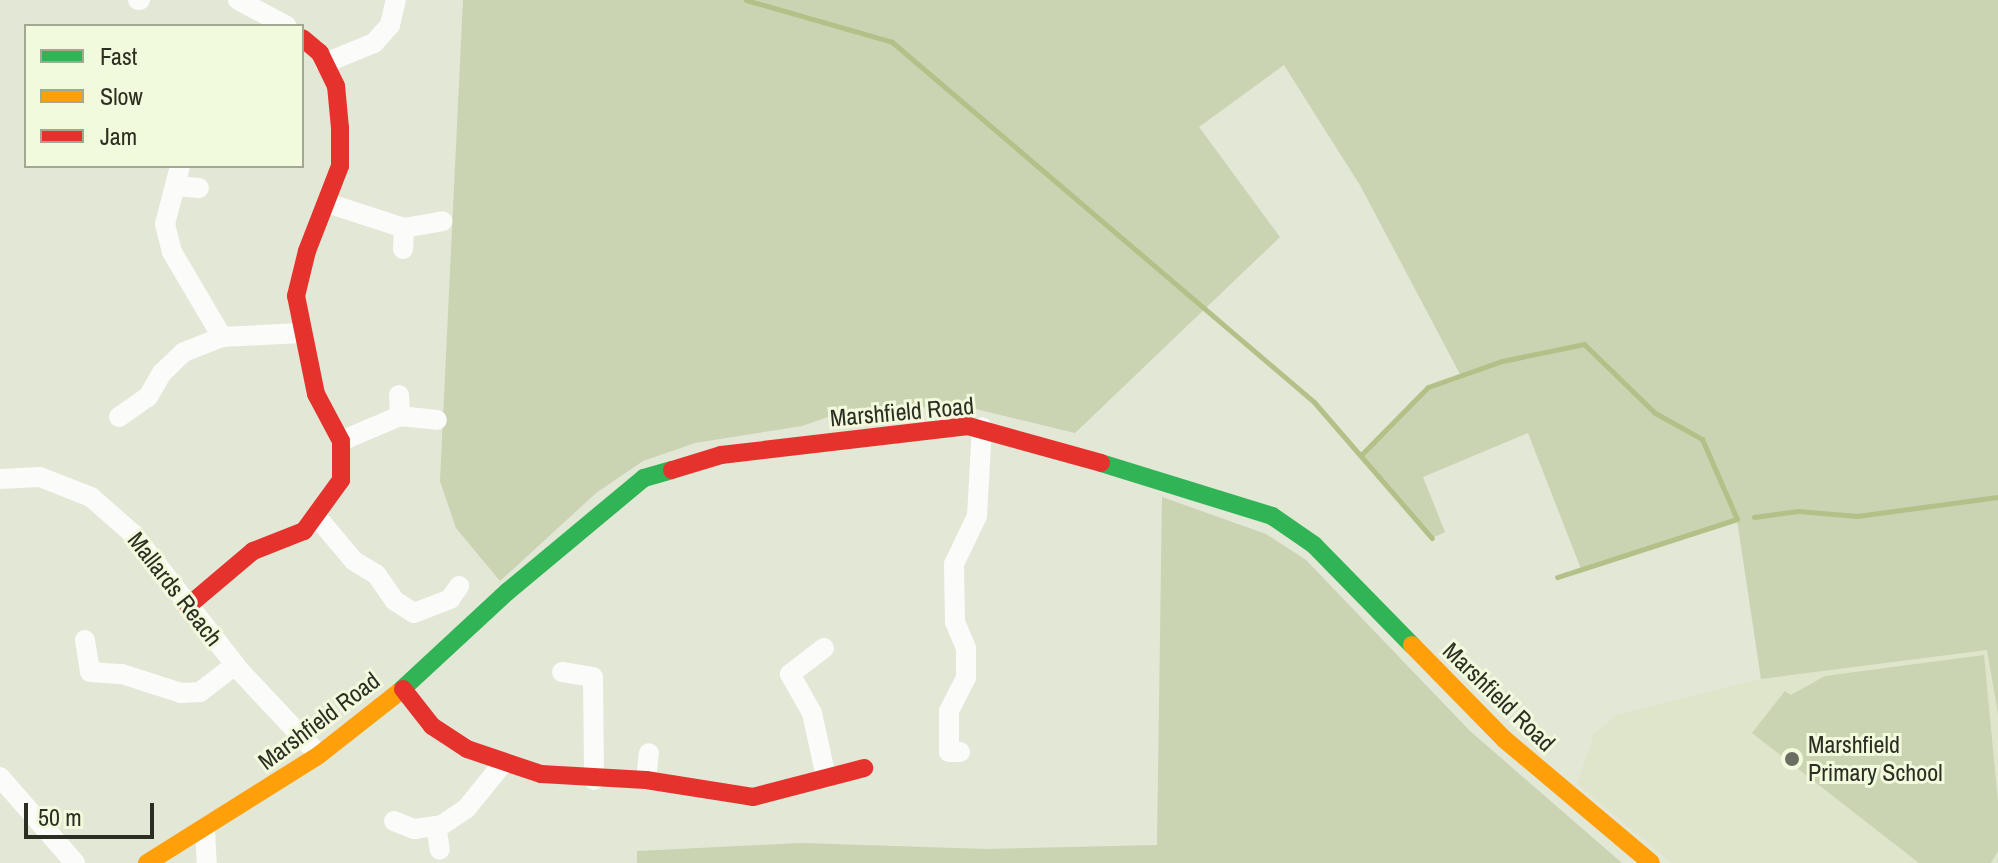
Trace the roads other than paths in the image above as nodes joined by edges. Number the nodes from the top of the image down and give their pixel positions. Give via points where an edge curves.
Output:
1 (238, 0) edge
2 (396, 0) edge
3 (283, 24) edge
4 (304, 40) edge
5 (325, 63) junction
6 (178, 176) edge
7 (199, 188) dead end
8 (327, 203) junction
9 (442, 221) dead end
10 (301, 333) junction
11 (222, 337) junction
12 (399, 395) dead end
13 (400, 416) junction
14 (119, 417) dead end
15 (437, 420) dead end
16 (982, 427) junction
17 (341, 441) junction
18 (0, 477) edge
19 (317, 517) junction
20 (459, 586) dead end
21 (188, 606) junction
22 (85, 640) dead end
23 (824, 648) dead end
24 (235, 665) junction
25 (562, 672) dead end
26 (403, 689) junction
27 (960, 752) dead end
28 (649, 753) dead end
29 (319, 755) junction
30 (504, 762) junction
31 (864, 768) dead end
32 (0, 777) edge
33 (826, 777) junction
34 (594, 780) junction
35 (646, 780) junction
36 (394, 821) dead end
37 (436, 826) junction
38 (205, 830) junction
39 (440, 850) dead end
40 (75, 863) edge
41 (147, 863) edge
42 (207, 863) edge
43 (1651, 863) edge

1 - 3 street
2 - 5 street via 390,25 374,43
4 - 5 street
5 - 8 street via 336,86 340,128 340,166
6 - 7 street
6 - 11 street via 165,224 172,252
8 - 9 street via 404,238
8 - 10 street via 296,296
10 - 11 street
10 - 17 street via 316,394
11 - 14 street via 184,352 162,373 148,397
12 - 13 street
13 - 15 street
13 - 17 street
16 - 26 street, Marshfield Road via 721,455 666,468 617,497
16 - 27 street via 977,516 954,564 955,622 966,648 966,678 949,711 949,752
16 - 43 street, Marshfield Road via 1272,516 1314,545 1504,739
17 - 19 street via 341,480
18 - 21 street, Mallards Reach via 40,477 91,497 133,534
19 - 20 street via 354,561 376,574 395,601 414,613 450,599
19 - 21 street via 304,531 253,551
21 - 24 street, Mallards Reach
22 - 24 street via 90,672 122,674 181,693 200,692
23 - 33 street via 790,674 812,713
24 - 29 street, Mallards Reach
25 - 34 street via 593,677
26 - 29 street, Marshfield Road
26 - 30 street via 432,726 467,749
28 - 35 street
29 - 38 street, Marshfield Road
30 - 34 street via 541,774
30 - 37 street via 466,809
31 - 33 street
32 - 40 street
33 - 35 street via 753,797
34 - 35 street
36 - 37 street via 414,829
37 - 39 street
38 - 41 street, Marshfield Road
38 - 42 street

